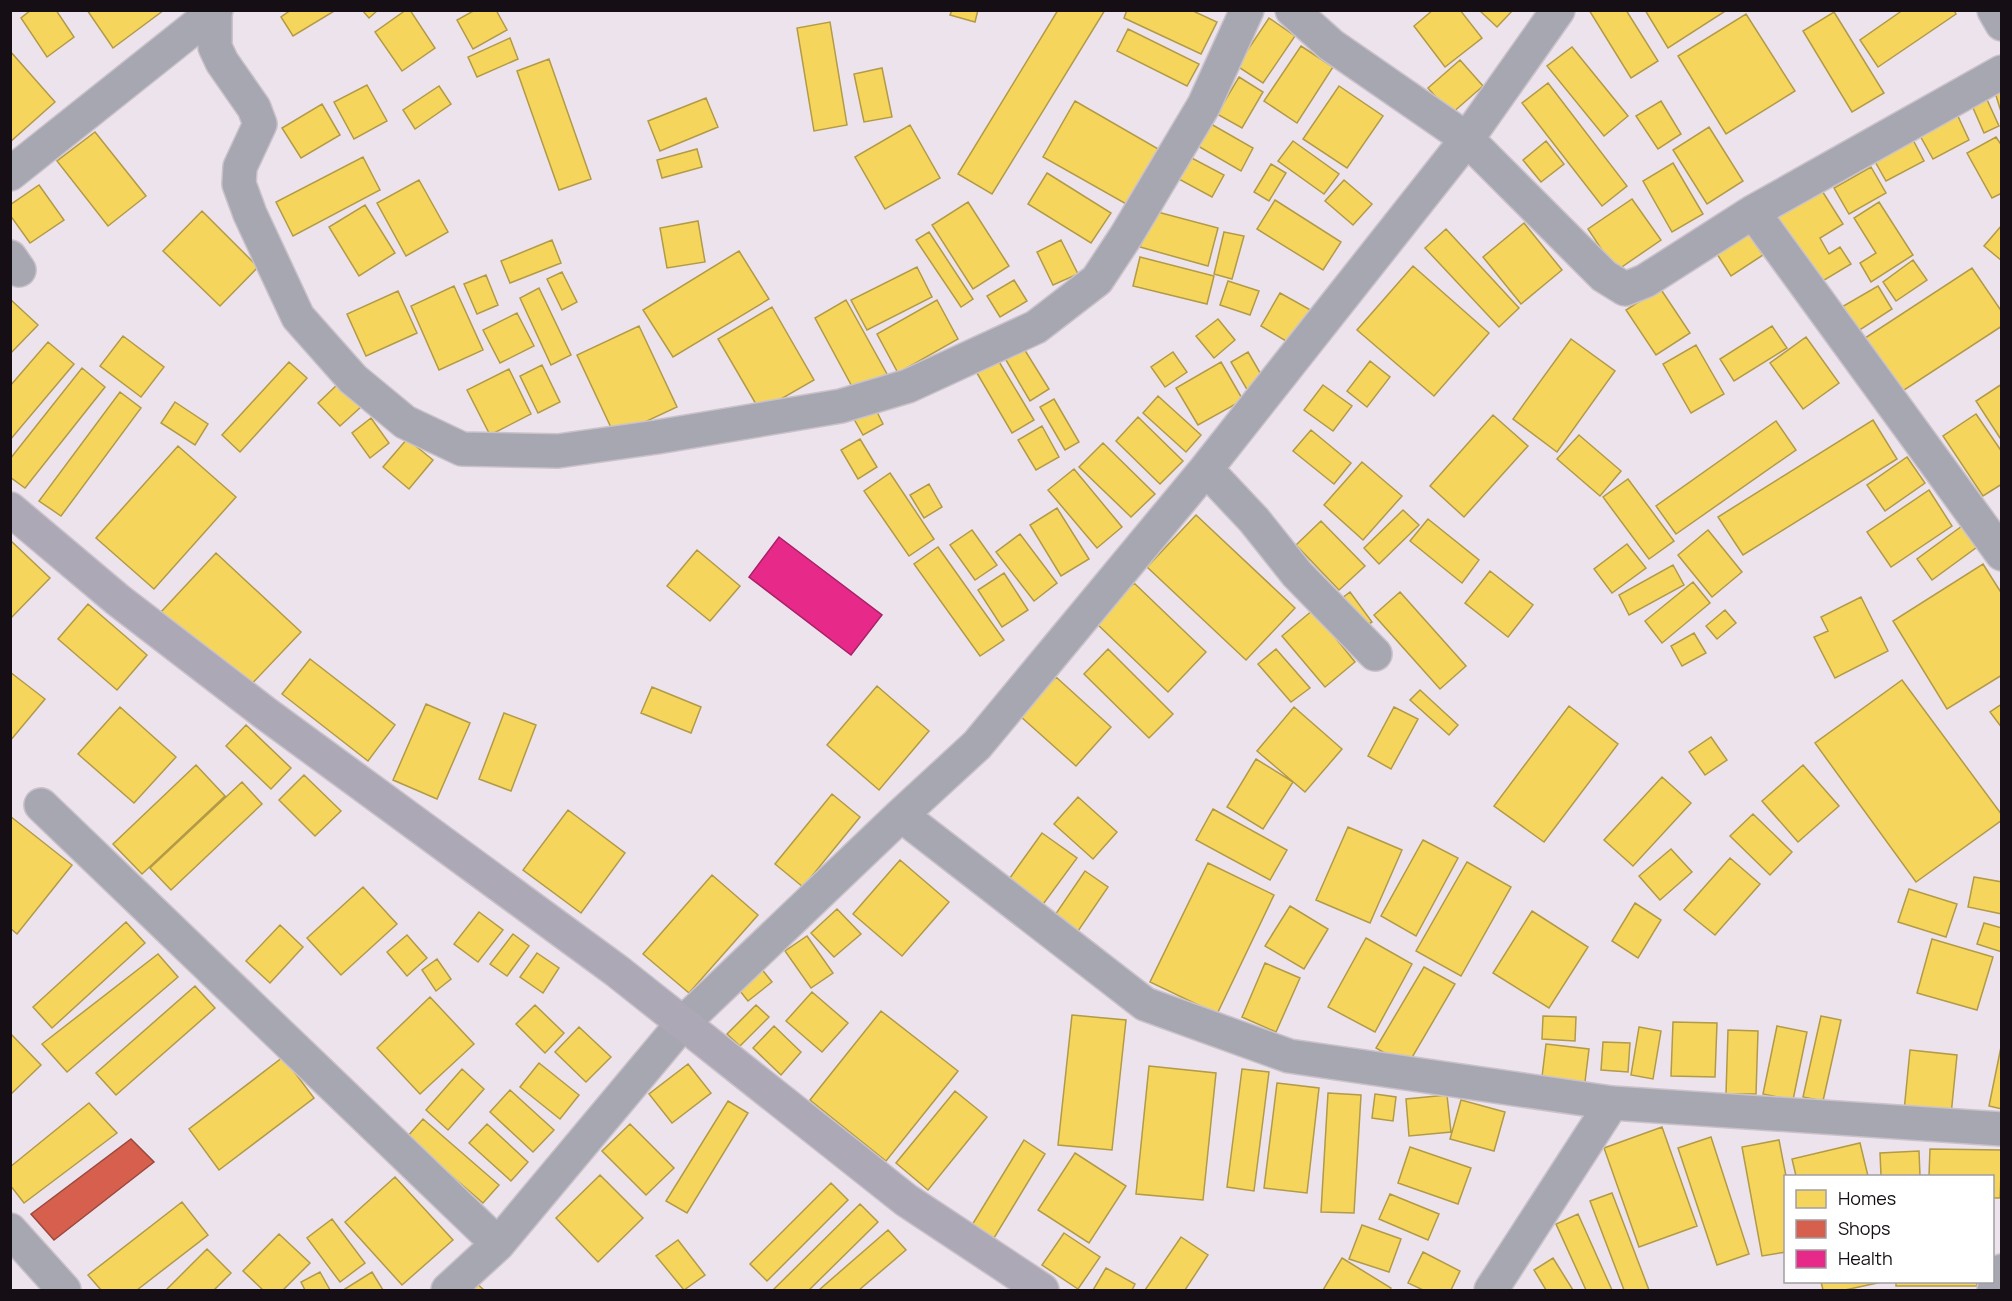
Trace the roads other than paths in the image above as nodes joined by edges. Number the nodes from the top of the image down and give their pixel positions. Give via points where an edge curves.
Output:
1 (1247, 10) edge
2 (1292, 10) edge
3 (1558, 10) edge
4 (1994, 10) edge
5 (215, 11) edge
6 (2001, 24) edge
7 (2001, 72) edge
8 (1467, 139) junction
9 (10, 174) edge
10 (1753, 212) junction
11 (1206, 469) junction
12 (10, 509) edge
13 (2001, 554) edge
14 (1375, 654) dead end
15 (41, 805) dead end
16 (901, 815) junction
17 (682, 1024) junction
18 (1612, 1102) junction
19 (2001, 1129) edge
20 (10, 1230) edge
21 (498, 1244) junction
22 (2001, 1271) edge
23 (64, 1290) edge
24 (448, 1290) edge
25 (1042, 1290) edge
26 (1491, 1290) edge
27 (1995, 1290) edge

1 - 5 street via 1204,105 1103,271 1097,280 1036,327 908,386 841,406 558,452 462,449 405,422 353,379 298,317 239,184 240,167 260,124 215,47
2 - 8 street via 1331,45
3 - 8 street
4 - 6 street
5 - 9 street
7 - 10 street
8 - 10 street via 1604,276 1625,289 1645,281
8 - 11 street
10 - 13 street
11 - 14 street via 1297,574
11 - 16 street via 977,745
12 - 17 main road via 118,600 256,706 617,971
15 - 21 street
16 - 17 street
16 - 18 street via 1145,1004 1289,1056
17 - 21 street
17 - 25 main road via 906,1200
18 - 19 street
18 - 26 street
20 - 23 street
21 - 24 street
22 - 27 street

